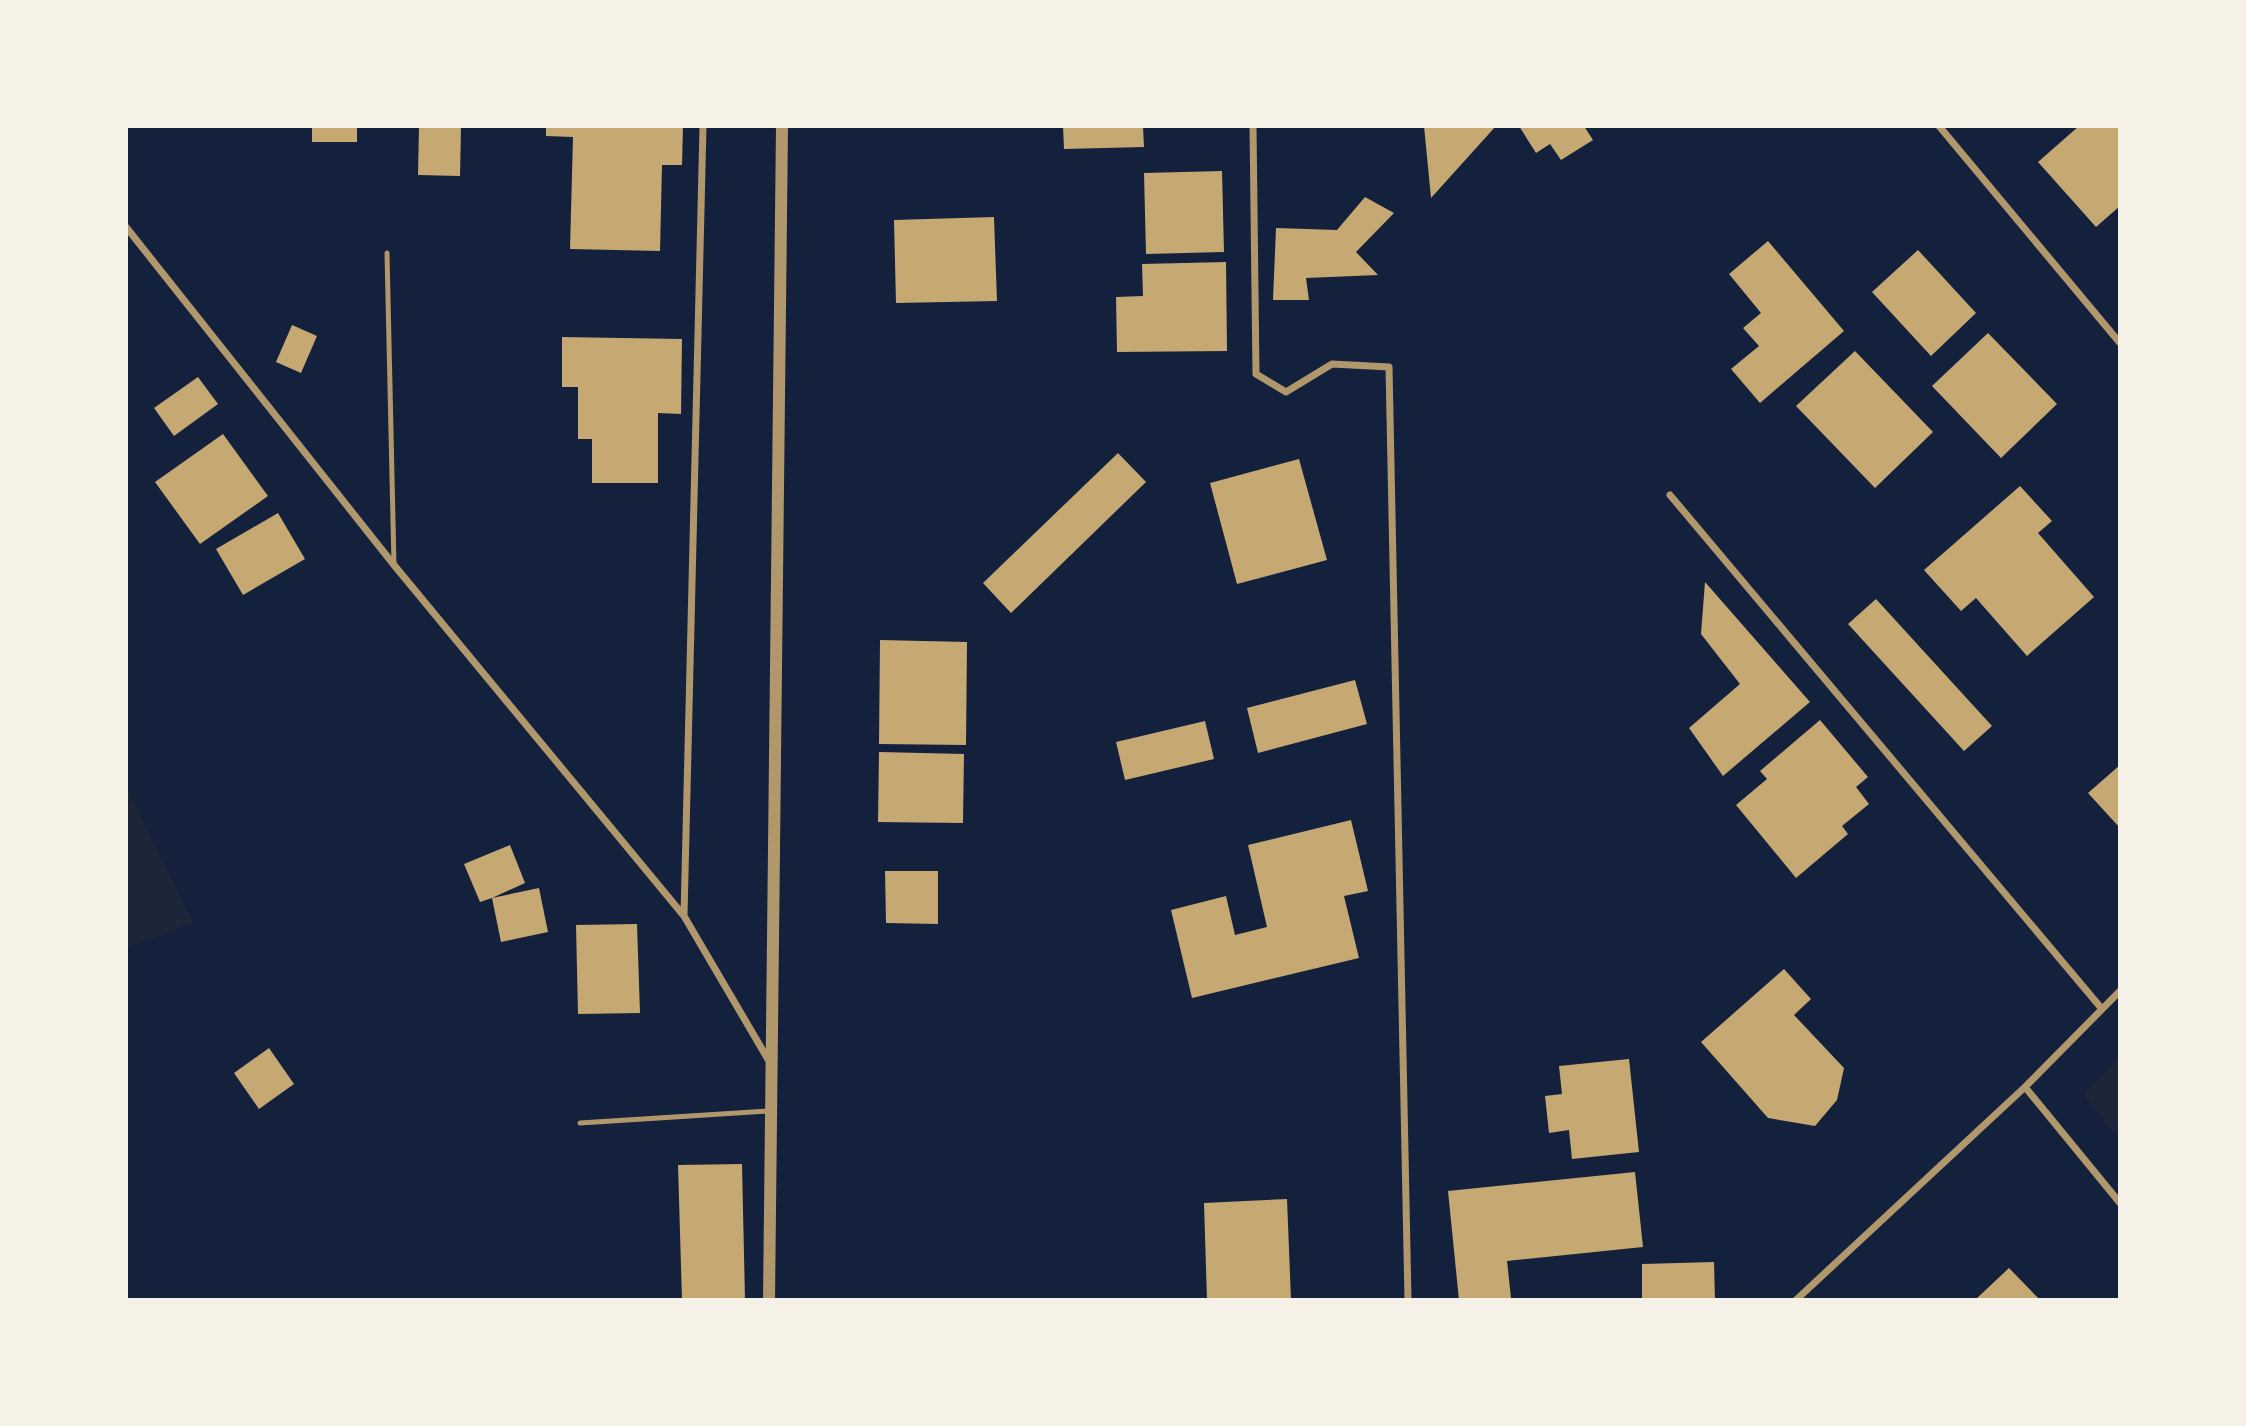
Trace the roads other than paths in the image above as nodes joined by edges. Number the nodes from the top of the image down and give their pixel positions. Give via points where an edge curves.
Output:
1 (703, 126) edge
2 (782, 126) edge
3 (1253, 126) edge
4 (1939, 126) edge
5 (126, 227) edge
6 (387, 253) dead end
7 (2120, 343) edge
8 (1671, 495) dead end
9 (394, 565) junction
10 (684, 916) junction
11 (2120, 991) edge
12 (2102, 1009) junction
13 (773, 1067) junction
14 (2025, 1087) junction
15 (772, 1111) junction
16 (580, 1123) dead end
17 (2120, 1203) edge
18 (769, 1300) edge
19 (1408, 1300) edge
20 (1797, 1300) edge

1 - 10 street
2 - 13 street
3 - 19 street via 1256,374 1286,391 1332,364 1389,367
4 - 7 street
5 - 9 street
6 - 9 lane
8 - 12 street
9 - 10 street
10 - 13 street
11 - 12 street
12 - 14 street
13 - 15 street
14 - 17 street
14 - 20 street
15 - 16 lane
15 - 18 street

